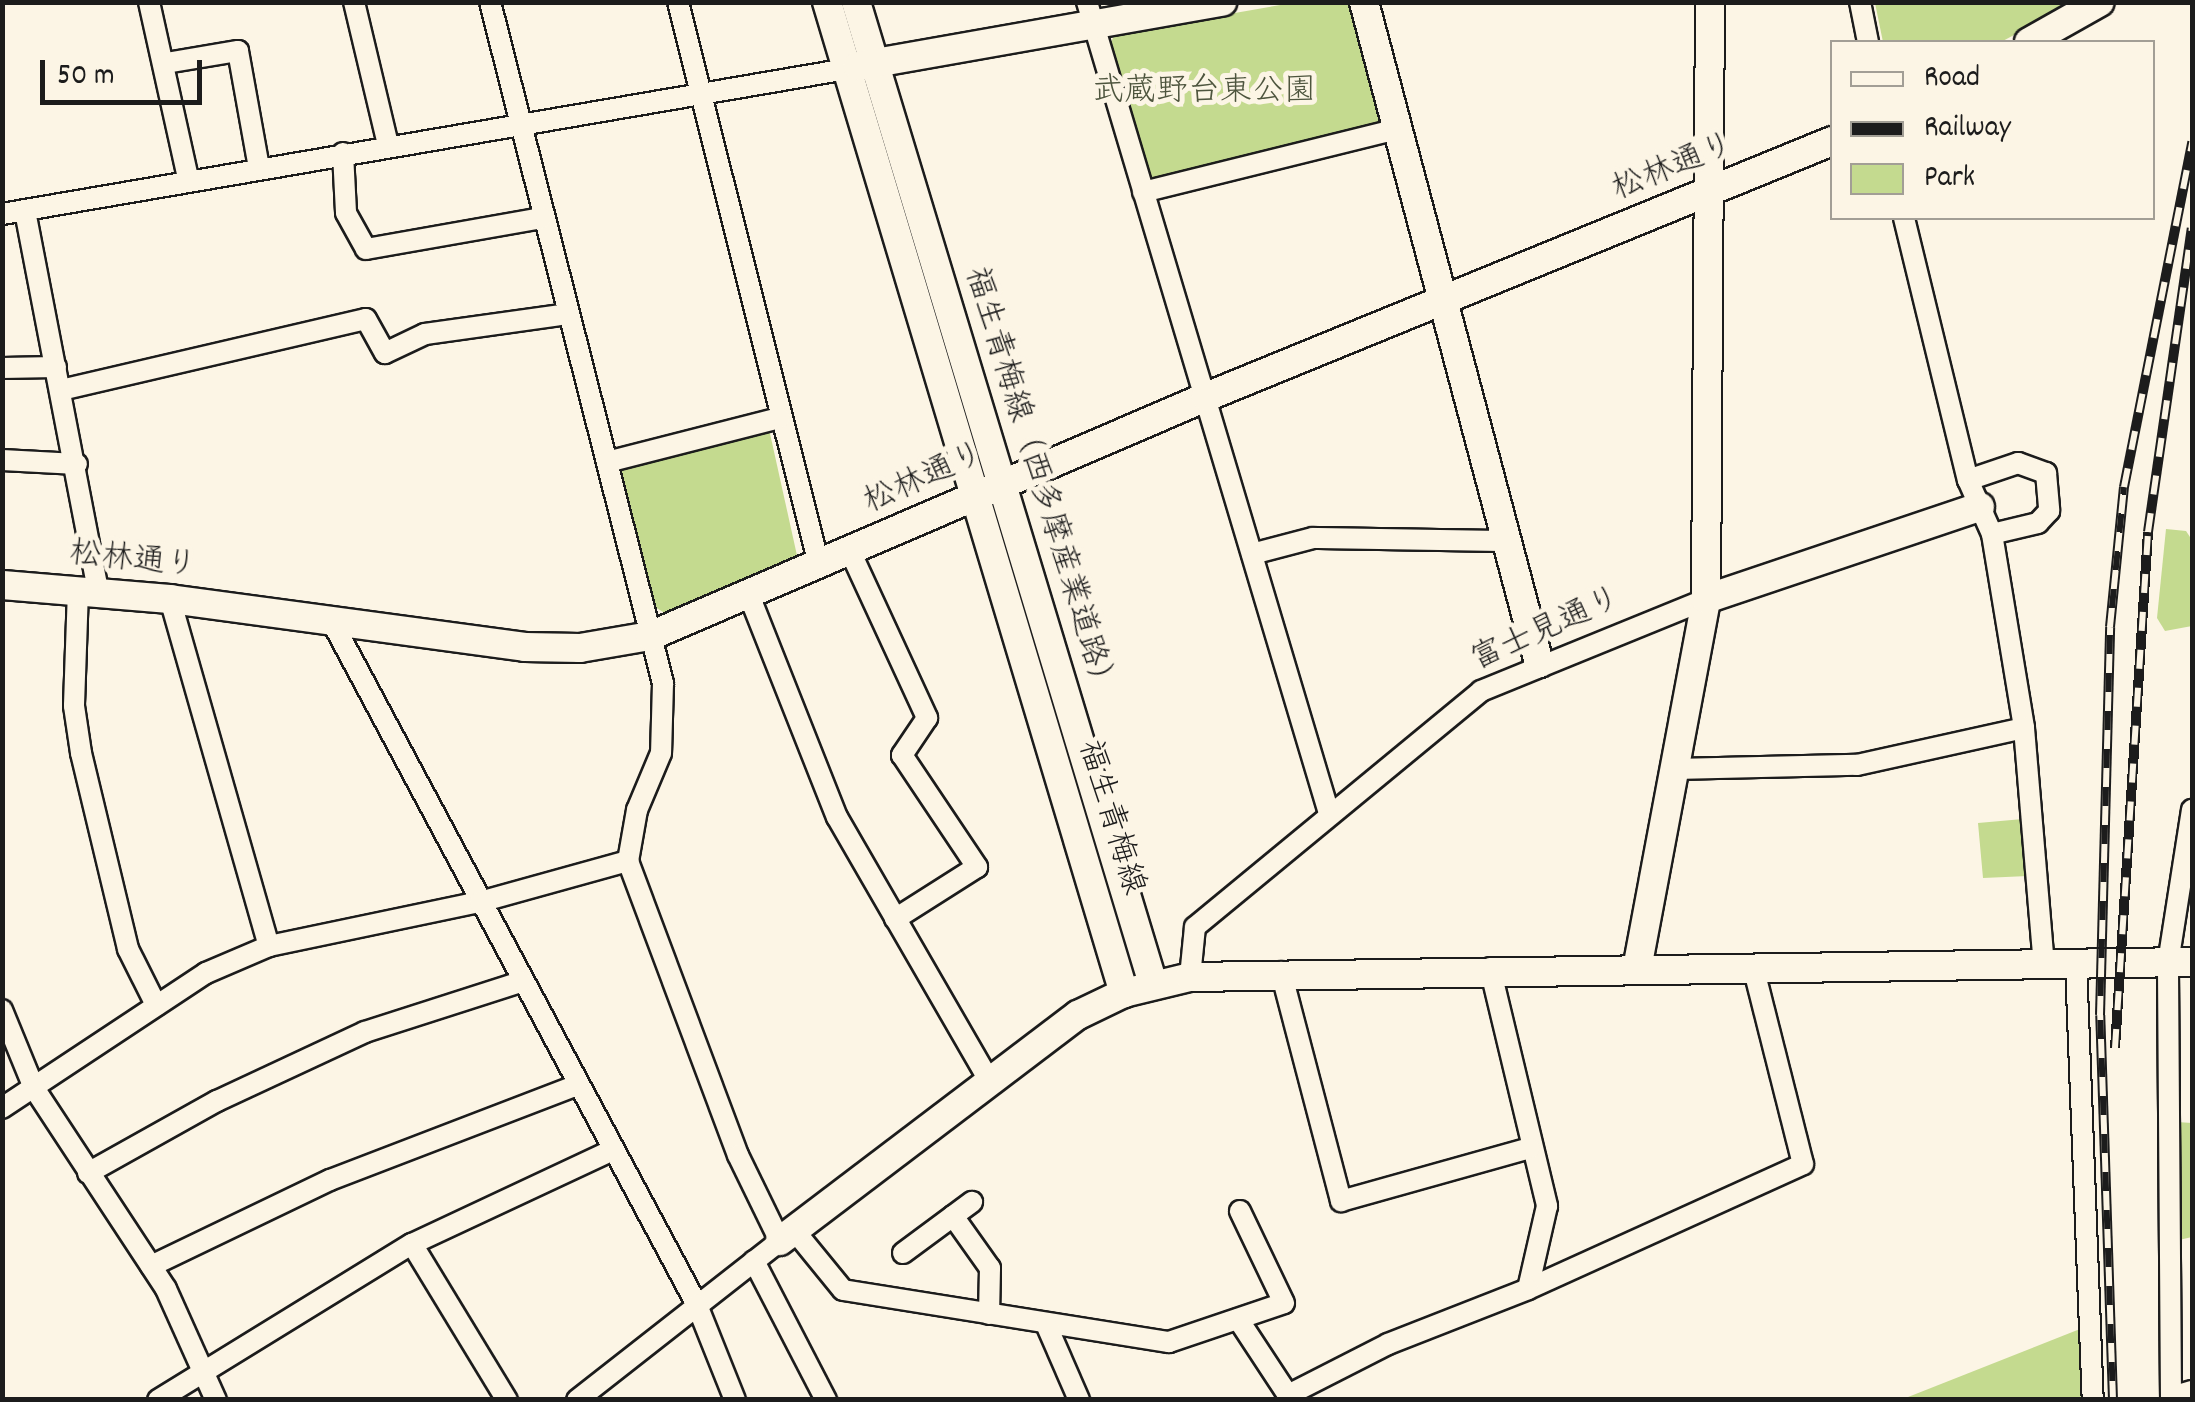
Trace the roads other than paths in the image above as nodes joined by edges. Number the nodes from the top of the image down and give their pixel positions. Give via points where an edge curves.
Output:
1 (148, 2) edge
2 (354, 2) edge
3 (490, 2) edge
4 (678, 2) edge
5 (827, 2) edge
6 (856, 2) edge
7 (1222, 2) edge
8 (1364, 2) edge
9 (1710, 2) edge
10 (1860, 2) edge
11 (2100, 2) edge
12 (1091, 14) edge
13 (1868, 40) edge
14 (2033, 40) edge
15 (166, 63) junction
16 (861, 66) junction
17 (700, 95) junction
18 (516, 125) junction
19 (1397, 129) junction
20 (1830, 142) edge
21 (388, 145) junction
22 (343, 153) junction
23 (260, 168) junction
24 (190, 182) junction
25 (1143, 192) junction
26 (1711, 192) junction
27 (25, 211) junction
28 (2, 214) edge
29 (541, 218) junction
30 (1904, 220) edge
31 (1440, 302) junction
32 (567, 314) junction
33 (56, 367) junction
34 (2, 368) edge
35 (939, 376) joint
36 (61, 390) junction
37 (1206, 397) junction
38 (779, 418) junction
39 (2, 460) edge
40 (607, 462) junction
41 (77, 464) junction
42 (1968, 480) junction
43 (1001, 484) junction
44 (976, 498) junction
45 (1980, 507) junction
46 (1992, 534) junction
47 (1506, 541) junction
48 (850, 552) junction
49 (1252, 554) junction
50 (819, 565) junction
51 (2, 585) edge
52 (88, 591) junction
53 (749, 595) junction
54 (170, 600) junction
55 (1706, 600) junction
56 (331, 620) junction
57 (650, 636) junction
58 (1538, 662) junction
59 (2024, 728) junction
60 (1675, 769) junction
61 (2192, 810) edge
62 (1330, 814) junction
63 (628, 861) junction
64 (480, 902) junction
65 (2184, 909) edge
66 (896, 919) junction
67 (269, 946) junction
68 (2180, 962) edge
69 (2044, 964) junction
70 (2076, 964) junction
71 (1753, 967) junction
72 (1490, 968) junction
73 (1636, 968) junction
74 (1280, 972) junction
75 (1190, 976) junction
76 (521, 982) junction
77 (1153, 984) junction
78 (1124, 993) junction
79 (156, 1005) junction
80 (2, 1010) edge
81 (990, 1082) junction
82 (578, 1085) junction
83 (34, 1088) junction
84 (2, 1108) edge
85 (1530, 1148) junction
86 (613, 1150) junction
87 (88, 1173) junction
88 (972, 1202) dead end
89 (1240, 1212) dead end
90 (953, 1216) junction
91 (787, 1235) junction
92 (412, 1244) junction
93 (903, 1253) dead end
94 (754, 1261) junction
95 (151, 1266) junction
96 (1528, 1290) junction
97 (696, 1305) junction
98 (989, 1314) junction
99 (1238, 1319) junction
100 (1046, 1324) junction
101 (208, 1372) junction
102 (2192, 1392) edge
103 (581, 1398) edge
104 (2171, 1398) edge
105 (158, 1400) edge
106 (216, 1400) edge
107 (507, 1400) edge
108 (735, 1400) edge
109 (826, 1400) edge
110 (1079, 1400) edge
111 (2093, 1400) edge

1 - 15 street
2 - 21 street
3 - 18 street
4 - 17 street
5 - 16 street, 福生青梅線（西多摩産業道路）
6 - 16 street, 福生青梅線（西多摩産業道路）
7 - 12 street
8 - 19 street
9 - 26 street
10 - 13 street
11 - 14 street
12 - 16 street
12 - 25 street
15 - 23 street via 238,50
15 - 24 street
16 - 17 street
16 - 35 street, 福生青梅線（西多摩産業道路）
16 - 43 street, 福生青梅線（西多摩産業道路）
17 - 18 street
17 - 38 street
18 - 21 street
18 - 29 street
19 - 25 street
19 - 31 street
20 - 26 street, 松林通り
21 - 22 street
22 - 23 street
22 - 29 street via 346,212 366,249
23 - 24 street
24 - 27 street
25 - 37 street
26 - 31 street, 松林通り
26 - 55 street
27 - 28 street
27 - 33 street
29 - 32 street
30 - 42 street
31 - 37 street, 松林通り
31 - 47 street
32 - 36 street via 425,334 385,352 366,319
32 - 40 street
33 - 34 street
33 - 36 street
35 - 44 street, 福生青梅線
36 - 41 street
37 - 43 street, 松林通り
37 - 49 street
38 - 40 street
38 - 50 street
39 - 41 street
40 - 57 street
41 - 52 street
42 - 45 street
42 - 46 street via 2018,463 2046,473 2049,511 2038,523
43 - 44 street, 松林通り
43 - 77 street, 福生青梅線（西多摩産業道路）
44 - 48 street, 松林通り
44 - 78 street, 福生青梅線
45 - 46 street
45 - 55 street
46 - 59 street
47 - 49 street via 1313,538
47 - 58 street
48 - 50 street, 松林通り
48 - 66 street via 927,718 902,755 977,867
49 - 62 street
50 - 53 street, 松林通り
51 - 52 street, 松林通り
52 - 54 street, 松林通り
52 - 79 street via 74,706 128,950
53 - 57 street, 松林通り
53 - 66 street via 837,817
54 - 56 street, 松林通り
54 - 67 street
55 - 58 street, 富士見通り
55 - 60 street
56 - 57 street, 松林通り via 525,647 580,648
56 - 64 street
57 - 63 street via 663,684 665,732 637,810
58 - 62 street, 富士見通り via 1480,692
59 - 60 street via 1856,765
59 - 69 street
60 - 73 street
61 - 65 street
62 - 75 street, 富士見通り via 1195,927
63 - 64 street
63 - 91 street via 738,1155
64 - 67 street
64 - 76 street
65 - 68 street
66 - 81 street
67 - 79 street
68 - 70 street
68 - 104 street
69 - 70 street
69 - 71 street
70 - 111 street
71 - 73 street
71 - 96 street via 1803,1164
72 - 73 street
72 - 74 street
72 - 85 street
74 - 75 street
74 - 85 street via 1341,1201
75 - 77 street
76 - 82 street
76 - 87 street via 365,1032 217,1101
77 - 78 street
78 - 81 street via 1078,1015
79 - 83 street
80 - 83 street
81 - 91 street
82 - 86 street
82 - 95 street via 330,1180
83 - 84 street
83 - 87 street
85 - 96 street via 1547,1206
86 - 92 street
86 - 97 street
87 - 95 street
88 - 90 street
89 - 99 street via 1284,1303
90 - 93 street
90 - 98 street via 990,1268
91 - 94 street
91 - 98 street via 843,1290
92 - 101 street
92 - 107 street
94 - 97 street
94 - 109 street
95 - 101 street
96 - 99 street via 1388,1344 1288,1395
97 - 103 street
97 - 108 street
98 - 100 street
99 - 100 street via 1169,1342
100 - 110 street
101 - 105 street
101 - 106 street
102 - 104 street

